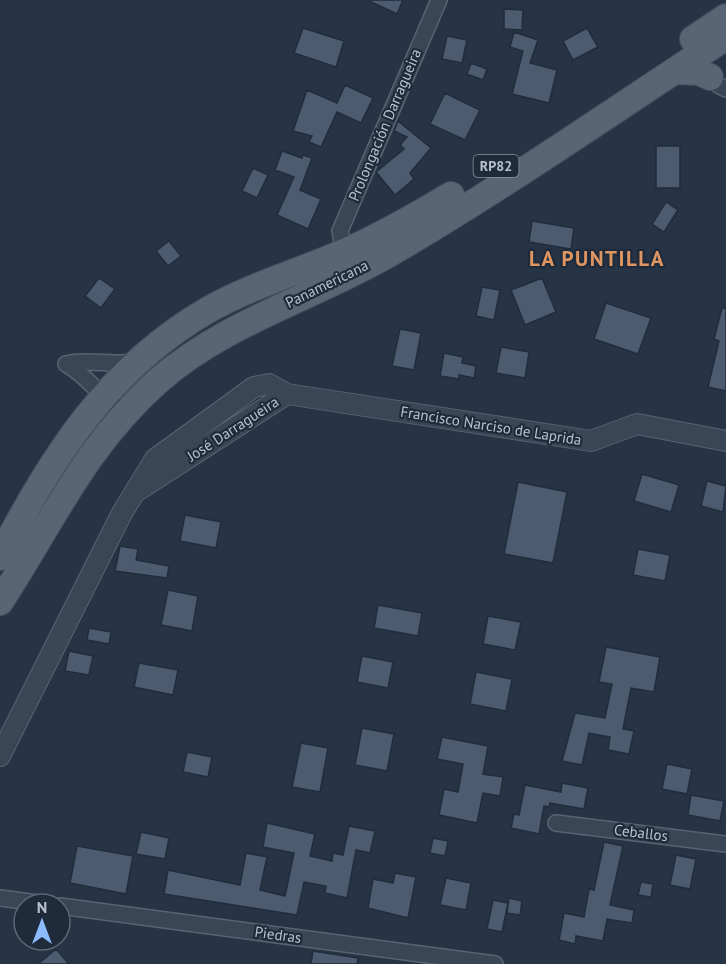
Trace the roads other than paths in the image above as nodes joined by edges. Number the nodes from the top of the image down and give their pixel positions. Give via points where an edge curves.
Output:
1 (439, 0) edge
2 (721, 27) edge
3 (703, 52) junction
4 (675, 71) junction
5 (718, 83) edge
6 (344, 252) junction
7 (140, 360) junction
8 (287, 394) joint
9 (102, 397) junction
10 (127, 411) junction
11 (726, 441) edge
12 (0, 557) edge
13 (0, 602) edge
14 (0, 756) edge
15 (556, 823) dead end
16 (726, 844) edge
17 (72, 908) edge
18 (495, 964) edge

1 - 6 street, Prolongación Darragueira via 340,231
2 - 3 main road, Panamericana / RP82
2 - 6 main road, Panamericana / RP82 via 415,217
3 - 4 main road, Panamericana / RP82
3 - 5 street
4 - 5 main road via 699,72
4 - 10 main road, Panamericana / RP82 via 386,255 214,341 159,380
6 - 7 main road, Panamericana / RP82 via 211,309 174,331
7 - 9 main road, Panamericana / RP82
7 - 9 street via 125,364 66,364 86,378
8 - 11 street, Francisco Narciso de Laprida via 591,441 637,424
8 - 14 street, José Darragueira via 269,384 254,387 155,459 122,513
9 - 10 street
9 - 12 main road, Panamericana / RP82 via 63,447
10 - 13 main road, Panamericana / RP82 via 90,454
15 - 16 street, Ceballos
17 - 18 street, Piedras

